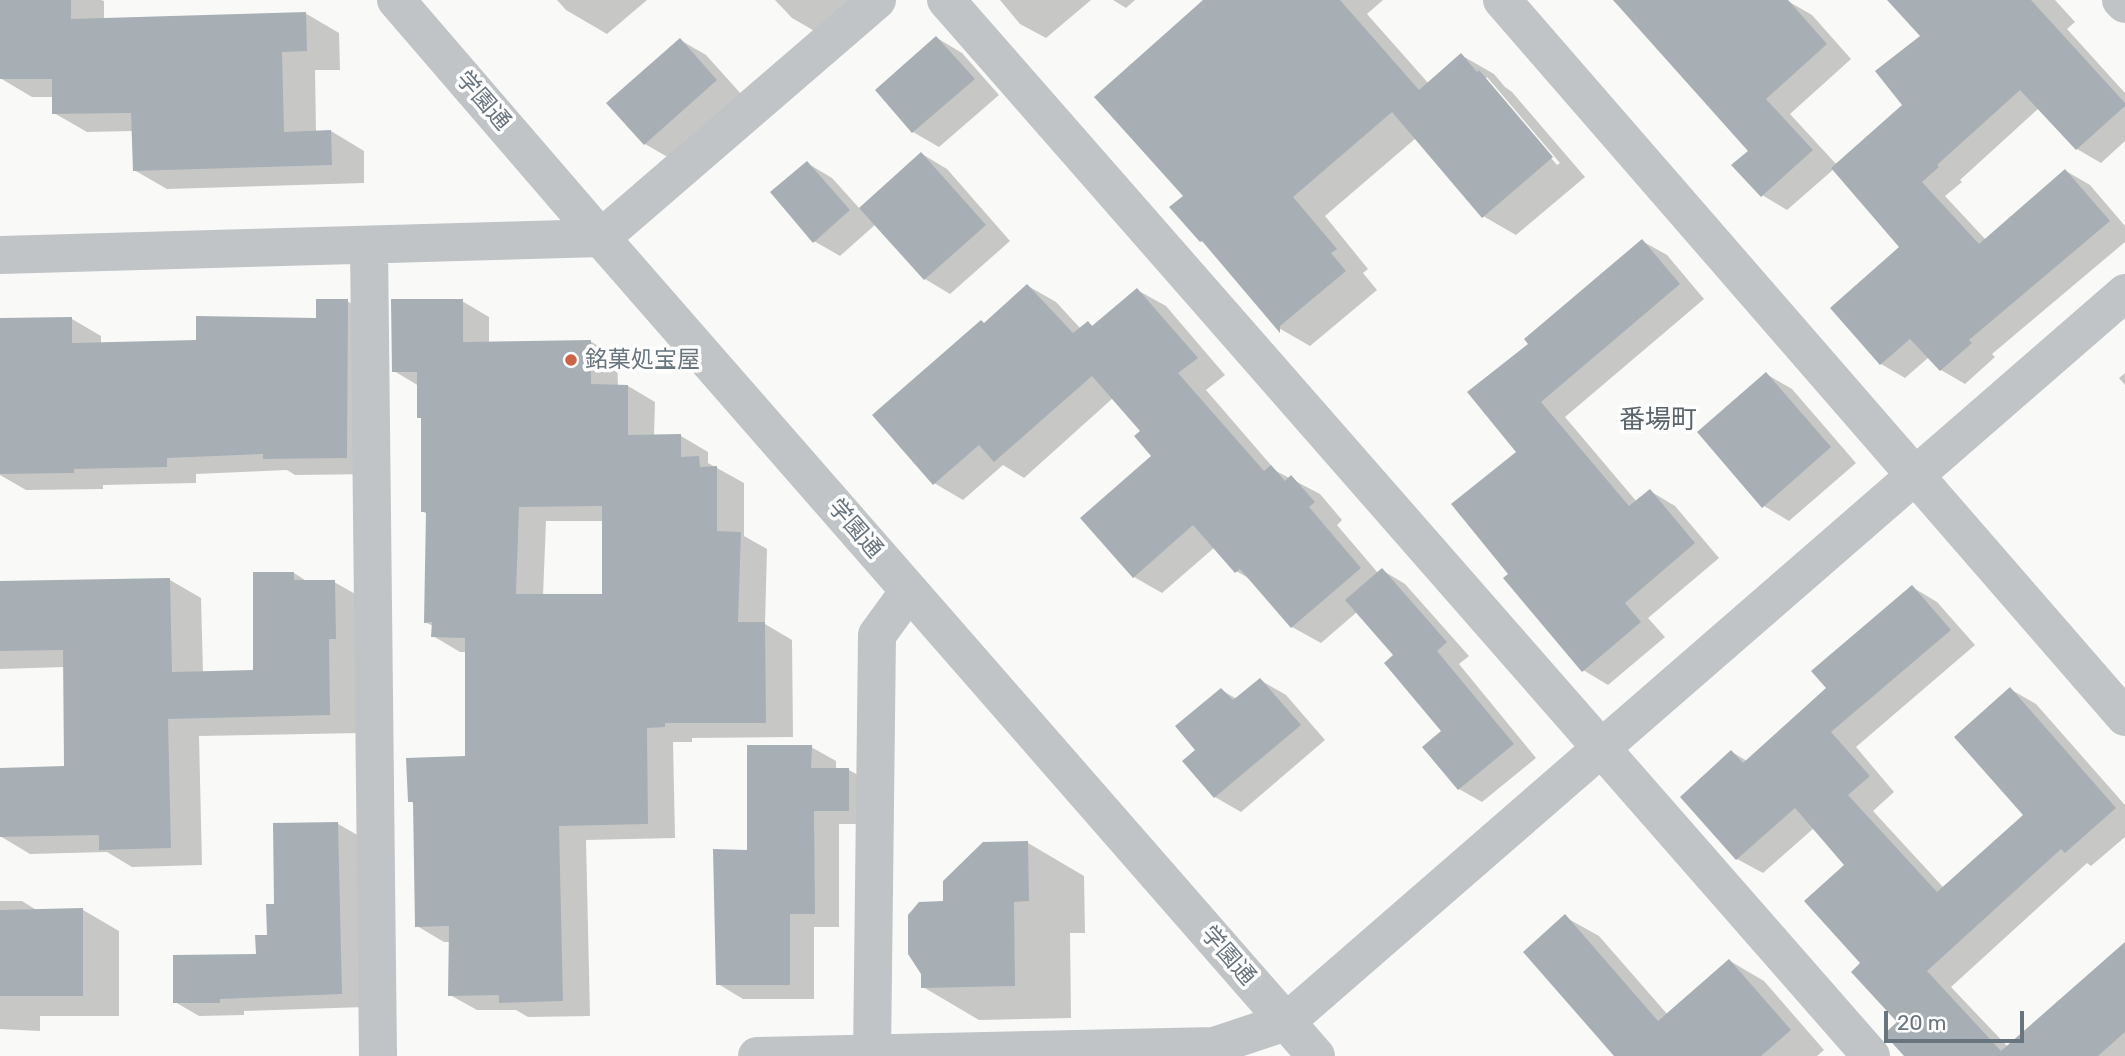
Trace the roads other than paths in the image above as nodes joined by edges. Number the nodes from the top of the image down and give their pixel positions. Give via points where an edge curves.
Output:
1 (396, 0) edge
2 (877, 0) edge
3 (946, 0) edge
4 (1502, 0) edge
5 (2121, 0) edge
6 (2125, 4) edge
7 (601, 238) junction
8 (369, 245) junction
9 (0, 255) edge
10 (2125, 293) edge
11 (1915, 476) junction
12 (909, 592) junction
13 (2125, 717) edge
14 (1600, 750) junction
15 (1286, 1022) junction
16 (872, 1055) edge
17 (378, 1056) edge
18 (757, 1056) edge
19 (1316, 1056) edge
20 (1871, 1056) edge

1 - 7 street, 学園通
2 - 7 street
3 - 14 street
4 - 11 street
5 - 6 street
7 - 8 street
7 - 12 street, 学園通
8 - 9 street
8 - 17 street
10 - 11 street
11 - 13 street
11 - 14 street
12 - 15 street, 学園通
12 - 16 street via 877,635
14 - 15 street
14 - 20 street
15 - 16 street via 1214,1046
15 - 19 street, 学園通
16 - 18 street

